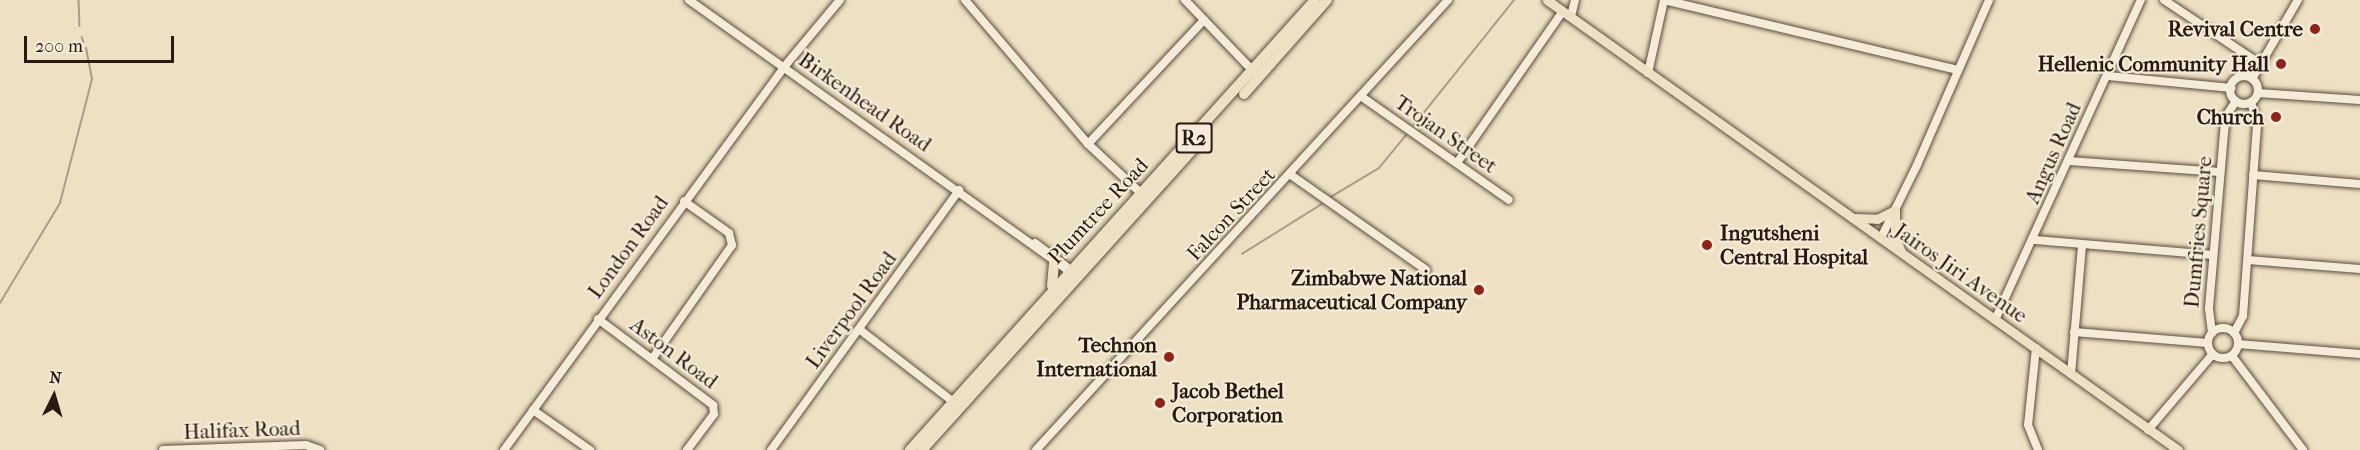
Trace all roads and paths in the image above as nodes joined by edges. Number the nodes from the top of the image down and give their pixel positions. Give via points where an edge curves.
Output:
1 (689, 0) edge
2 (840, 0) edge
3 (965, 0) edge
4 (1185, 0) edge
5 (1315, 0) edge
6 (1327, 0) edge
7 (1448, 0) edge
8 (1547, 0) edge
9 (1575, 0) edge
10 (1664, 0) edge
11 (1989, 0) edge
12 (2141, 0) edge
13 (2164, 0) edge
14 (2298, 0) edge
15 (1567, 14) junction
16 (1204, 20) junction
17 (2259, 63) junction
18 (784, 67) junction
19 (1958, 70) junction
20 (1648, 73) junction
21 (1257, 74) junction
22 (2108, 76) junction
23 (2253, 79) junction
24 (2230, 88) junction
25 (2258, 93) junction
26 (1362, 97) junction
27 (2360, 100) edge
28 (2236, 101) junction
29 (2251, 102) junction
30 (1088, 144) junction
31 (2069, 160) junction
32 (1457, 163) junction
33 (2220, 172) junction
34 (1291, 175) junction
35 (2253, 175) junction
36 (2360, 184) edge
37 (959, 190) junction
38 (1144, 196) junction
39 (1509, 200) dead end
40 (684, 201) junction
41 (1895, 210) junction
42 (1852, 218) junction
43 (1881, 238) junction
44 (2035, 240) junction
45 (2082, 246) junction
46 (1902, 254) junction
47 (2213, 255) junction
48 (1078, 260) junction
49 (2248, 260) junction
50 (1056, 261) junction
51 (1089, 266) junction
52 (2360, 269) edge
53 (1068, 270) junction
54 (1426, 270) dead end
55 (1051, 289) junction
56 (1067, 289) junction
57 (598, 319) junction
58 (1995, 320) junction
59 (859, 329) junction
60 (2074, 333) junction
61 (2212, 333) junction
62 (2234, 333) junction
63 (2208, 343) junction
64 (2238, 344) junction
65 (2036, 348) junction
66 (2213, 354) junction
67 (2360, 354) edge
68 (2232, 356) junction
69 (652, 359) junction
70 (2071, 374) junction
71 (956, 404) junction
72 (533, 410) junction
73 (2148, 430) junction
74 (164, 450) edge
75 (320, 450) edge
76 (504, 450) edge
77 (590, 450) edge
78 (687, 450) edge
79 (771, 450) edge
80 (910, 450) edge
81 (922, 450) edge
82 (1036, 450) edge
83 (2038, 450) edge
84 (2178, 450) edge
85 (2304, 450) edge

1 - 18 street, Birkenhead Road
2 - 18 street, London Road
3 - 30 street
4 - 16 street
5 - 21 highway, Plumtree Road / R2
6 - 21 highway, Plumtree Road / R2
7 - 26 street, Falcon Street
8 - 15 main road, Jairos Jiri Avenue
9 - 15 street
10 - 19 street
10 - 20 street
11 - 19 street
12 - 22 street, Angus Road
13 - 17 street
14 - 17 street
15 - 20 main road, Jairos Jiri Avenue
15 - 32 street
16 - 21 street
16 - 30 street
17 - 23 street
18 - 37 street, Birkenhead Road
18 - 40 street, London Road
19 - 41 street
20 - 42 main road, Jairos Jiri Avenue
21 - 38 highway, Plumtree Road / R2
22 - 24 street
22 - 31 street, Angus Road
23 - 24 street via 2241,77
23 - 25 street
24 - 28 street
25 - 27 street
25 - 29 street
26 - 32 street, Trojan Street
26 - 34 street, Falcon Street
28 - 29 street
28 - 33 street, Dumfries Square via 2226,116
29 - 35 street via 2258,124
30 - 38 street
31 - 33 street
31 - 44 street, Angus Road
32 - 39 street, Trojan Street
33 - 47 street, Dumfries Square
34 - 54 street
34 - 82 street, Falcon Street
35 - 36 street
35 - 49 street
37 - 50 street, Birkenhead Road
37 - 59 street, Liverpool Road
38 - 48 highway, Plumtree Road / R2
38 - 51 highway, Plumtree Road / R2
40 - 57 street, London Road
40 - 69 street via 729,233 732,245
41 - 42 main road via 1877,219
41 - 43 street
41 - 46 main road via 1895,237
42 - 43 main road, Jairos Jiri Avenue
43 - 46 main road, Jairos Jiri Avenue
44 - 45 street
44 - 58 street, Angus Road
45 - 47 street
45 - 60 street
46 - 58 main road, Jairos Jiri Avenue
47 - 61 street, Dumfries Square via 2209,321
48 - 50 highway
48 - 53 highway, Plumtree Road / R2
49 - 52 street
49 - 62 street via 2242,322
50 - 53 street, Birkenhead Road
50 - 55 highway
51 - 53 highway
51 - 56 highway, Plumtree Road / R2
53 - 55 highway, Plumtree Road / R2
53 - 56 highway
55 - 71 highway, Plumtree Road / R2
56 - 71 highway, Plumtree Road / R2
57 - 69 street, Aston Road
57 - 72 street, London Road
58 - 65 main road, Jairos Jiri Avenue
59 - 71 street
59 - 79 street, Liverpool Road
60 - 63 street
60 - 70 street
61 - 62 street via 2223,328
61 - 63 street
62 - 64 street
63 - 66 street
64 - 67 street
64 - 68 street
65 - 70 main road, Jairos Jiri Avenue
65 - 83 street via 2028,425
66 - 68 street via 2222,358
66 - 73 street
68 - 85 street
69 - 78 street, Aston Road via 714,407
70 - 73 main road, Jairos Jiri Avenue
71 - 80 highway, Plumtree Road / R2
71 - 81 highway, Plumtree Road / R2
72 - 76 street, London Road
72 - 77 street
73 - 84 main road, Jairos Jiri Avenue
74 - 75 street, Halifax Road via 306,445

